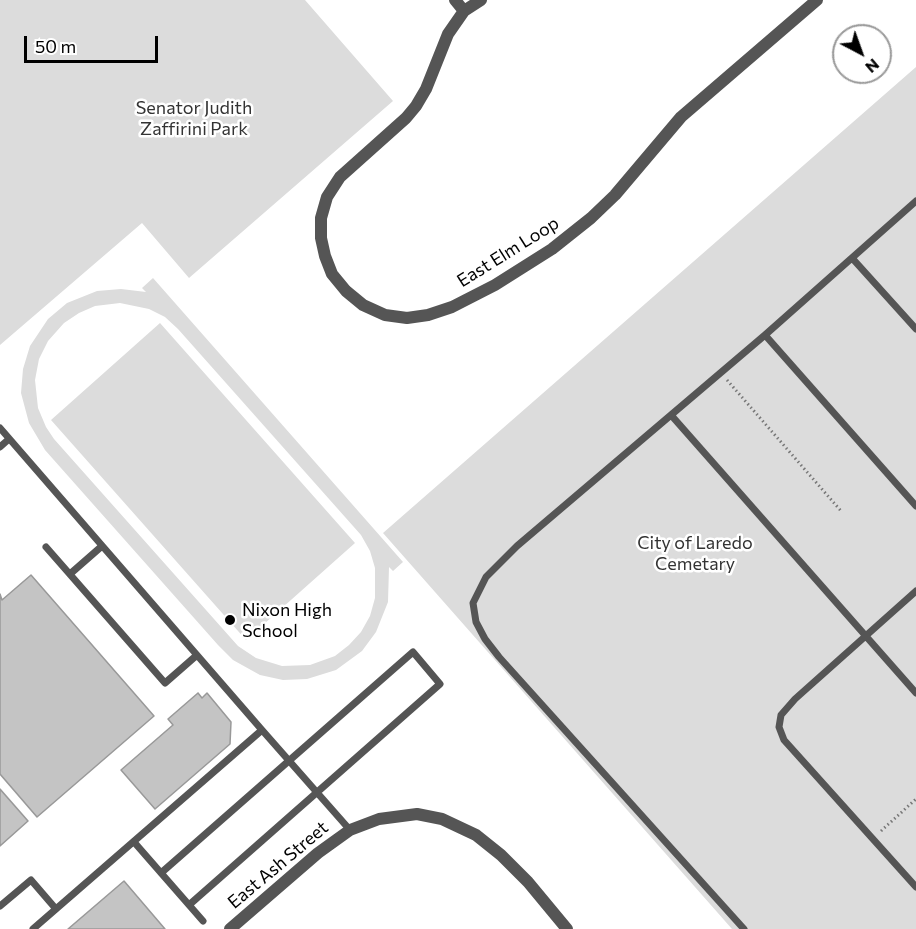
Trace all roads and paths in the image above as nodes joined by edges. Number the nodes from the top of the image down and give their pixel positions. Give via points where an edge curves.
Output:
1 (455, 0) edge
2 (481, 0) edge
3 (817, 0) edge
4 (464, 11) junction
5 (916, 201) edge
6 (852, 258) junction
7 (916, 329) edge
8 (765, 335) junction
9 (726, 379) dead end
10 (671, 415) junction
11 (0, 428) edge
12 (9, 439) junction
13 (0, 447) edge
14 (916, 506) edge
15 (841, 511) dead end
16 (102, 546) junction
17 (46, 547) dead end
18 (70, 574) junction
19 (916, 591) edge
20 (866, 635) junction
21 (197, 655) junction
22 (916, 693) edge
23 (262, 730) junction
24 (289, 760) junction
25 (317, 792) junction
26 (916, 799) edge
27 (350, 830) junction
28 (877, 834) dead end
29 (134, 842) junction
30 (161, 873) junction
31 (916, 887) edge
32 (189, 905) junction
33 (0, 906) edge
34 (56, 909) junction
35 (202, 921) dead end
36 (33, 929) edge
37 (230, 929) edge
38 (567, 929) edge
39 (744, 929) edge

1 - 4 street
2 - 4 street, East Elm Loop
3 - 4 street, East Elm Loop via 681,117 615,195 552,249 495,285 452,306 407,318 386,315 363,305 332,274 321,238 321,218 327,197 340,177 416,106 448,34
5 - 6 lane
6 - 7 lane
6 - 8 lane
8 - 10 lane
8 - 14 lane
9 - 15 path
10 - 20 lane
10 - 39 lane via 518,546 486,578 473,603 476,622 499,657
11 - 12 lane
12 - 13 lane
12 - 16 lane
16 - 18 lane
16 - 21 lane
17 - 18 lane
18 - 21 lane via 165,683
19 - 20 lane
20 - 22 lane
20 - 31 lane via 795,699 781,715 779,727 784,740
21 - 23 lane
23 - 24 lane
23 - 29 lane
24 - 25 lane
24 - 25 lane via 413,652 440,684
24 - 30 lane
25 - 27 lane
25 - 32 lane
26 - 28 path
27 - 37 street, East Ash Street
27 - 38 street, East Ash Street via 379,819 417,814 442,819 476,835 501,855
29 - 30 lane
29 - 34 lane
30 - 32 lane
32 - 35 lane
33 - 34 lane via 31,880
34 - 36 lane

